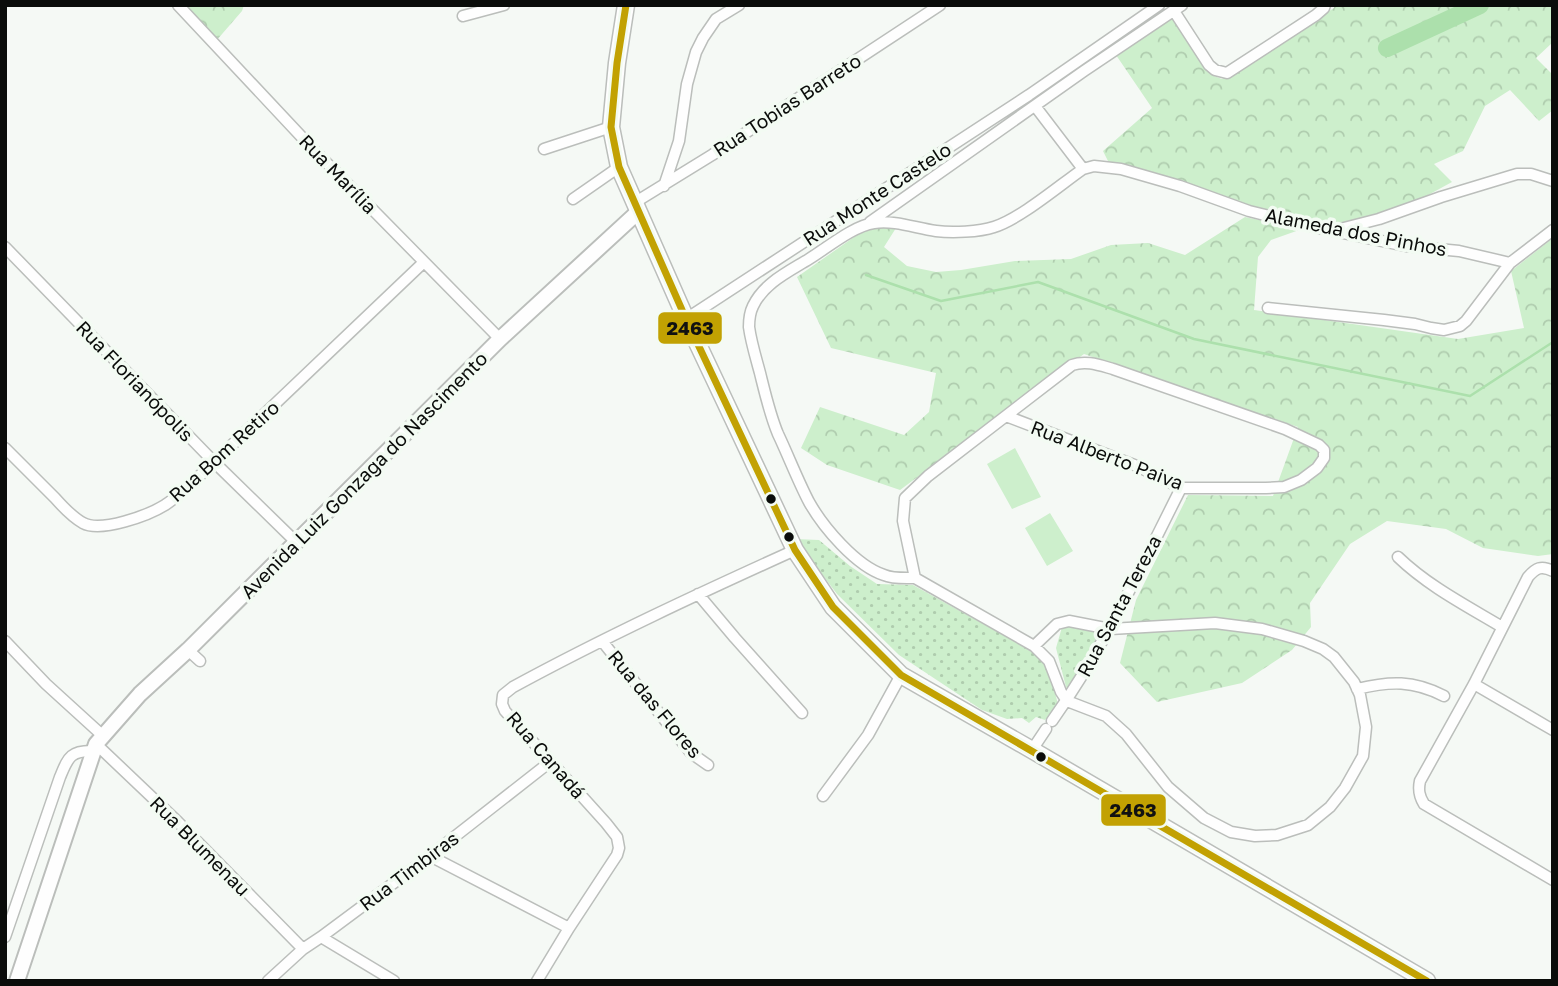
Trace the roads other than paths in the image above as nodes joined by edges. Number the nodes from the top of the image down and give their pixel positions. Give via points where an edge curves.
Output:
1 (178, 5) edge
2 (504, 5) edge
3 (626, 5) edge
4 (740, 5) edge
5 (940, 5) edge
6 (1159, 5) edge
7 (1325, 5) edge
8 (1178, 8) edge
9 (463, 16) dead end
10 (1035, 106) junction
11 (611, 127) junction
12 (544, 149) dead end
13 (618, 167) junction
14 (1083, 169) junction
15 (1553, 181) edge
16 (664, 186) junction
17 (573, 200) dead end
18 (636, 208) junction
19 (866, 224) junction
20 (1553, 230) edge
21 (1332, 231) junction
22 (5, 247) edge
23 (424, 262) junction
24 (1510, 262) junction
25 (1268, 307) dead end
26 (686, 319) junction
27 (500, 339) junction
28 (1006, 416) junction
29 (5, 448) edge
30 (214, 463) junction
31 (1181, 488) junction
32 (297, 543) junction
33 (795, 550) junction
34 (1398, 557) dead end
35 (1553, 571) edge
36 (915, 578) junction
37 (698, 593) junction
38 (1502, 627) junction
39 (1110, 629) junction
40 (5, 641) edge
41 (602, 641) junction
42 (1034, 646) junction
43 (188, 650) junction
44 (200, 661) dead end
45 (901, 675) junction
46 (1474, 684) junction
47 (1357, 689) junction
48 (1444, 696) dead end
49 (1067, 701) junction
50 (802, 713) dead end
51 (1553, 730) edge
52 (97, 744) junction
53 (1032, 750) junction
54 (550, 762) junction
55 (708, 765) dead end
56 (823, 796) dead end
57 (430, 856) junction
58 (1553, 880) edge
59 (569, 928) junction
60 (5, 937) edge
61 (321, 937) junction
62 (303, 948) junction
63 (17, 981) edge
64 (268, 981) edge
65 (394, 981) edge
66 (537, 981) edge
67 (1427, 981) edge

1 - 23 street, Rua Marília
2 - 9 street
3 - 11 main road
4 - 16 street via 716,19 696,52 679,141
5 - 16 street, Rua Tobias Barreto
6 - 26 street, Rua Monte Castelo
7 - 8 street via 1227,73 1209,65
8 - 10 street
10 - 14 street
10 - 19 street
11 - 12 street
11 - 13 main road
13 - 17 street
13 - 18 main road
14 - 19 street via 995,227 940,231 888,222
14 - 21 street, Alameda dos Pinhos via 1121,169 1249,211
15 - 21 street via 1517,174
16 - 18 street, Rua Tobias Barreto
18 - 26 main road
18 - 27 main road, Avenida Luiz Gonzaga do Nascimento
19 - 36 street via 771,283 751,309 749,325 778,434 827,528 869,568 895,578
20 - 24 street
21 - 24 street, Alameda dos Pinhos
22 - 30 street, Rua Florianópolis
23 - 27 street, Rua Marília
23 - 30 street, Rua Bom Retiro
24 - 25 street via 1466,321 1451,329
26 - 33 main road
27 - 32 main road, Avenida Luiz Gonzaga do Nascimento
28 - 31 street, Rua Alberto Paiva
28 - 31 street, Rua Alberto Paiva via 1072,365 1085,362 1285,429 1324,450 1317,468 1284,486
28 - 36 street via 905,498 903,521
29 - 30 street, Rua Bom Retiro via 69,512 93,526 121,523 162,507
30 - 32 street, Rua Florianópolis
31 - 39 street, Rua Santa Tereza
32 - 43 main road, Avenida Luiz Gonzaga do Nascimento
33 - 37 street, Rua Canadá
33 - 45 main road via 833,607
34 - 38 street
35 - 38 street via 1541,567 1528,577
36 - 42 street
37 - 41 street, Rua Canadá
37 - 50 street
38 - 46 street
39 - 42 street via 1063,621
39 - 47 street via 1215,623 1262,629 1323,649 1345,669
39 - 49 street, Rua Santa Tereza
40 - 52 street, Rua Blumenau
41 - 54 street, Rua Canadá via 503,695 505,711
41 - 55 street, Rua das Flores via 691,753
42 - 49 street via 1049,661
43 - 44 street
43 - 52 main road, Avenida Luiz Gonzaga do Nascimento via 140,694
45 - 53 main road
45 - 56 street via 868,736
46 - 51 street
46 - 58 street via 1420,781 1420,798
47 - 48 street via 1400,683
47 - 49 street via 1366,727 1363,756 1345,788 1308,825 1255,836 1231,832 1204,818 1168,787 1106,716
49 - 53 street, Rua Santa Tereza
52 - 60 street via 67,761
52 - 62 street, Rua Blumenau
52 - 63 main road
53 - 67 main road
54 - 57 street, Rua Timbiras
54 - 59 street, Rua Canadá via 606,823 619,848
57 - 59 street
57 - 61 street, Rua Timbiras
59 - 66 street, Rua Canadá
61 - 62 street, Rua Timbiras
61 - 65 street
62 - 64 street, Rua Timbiras

